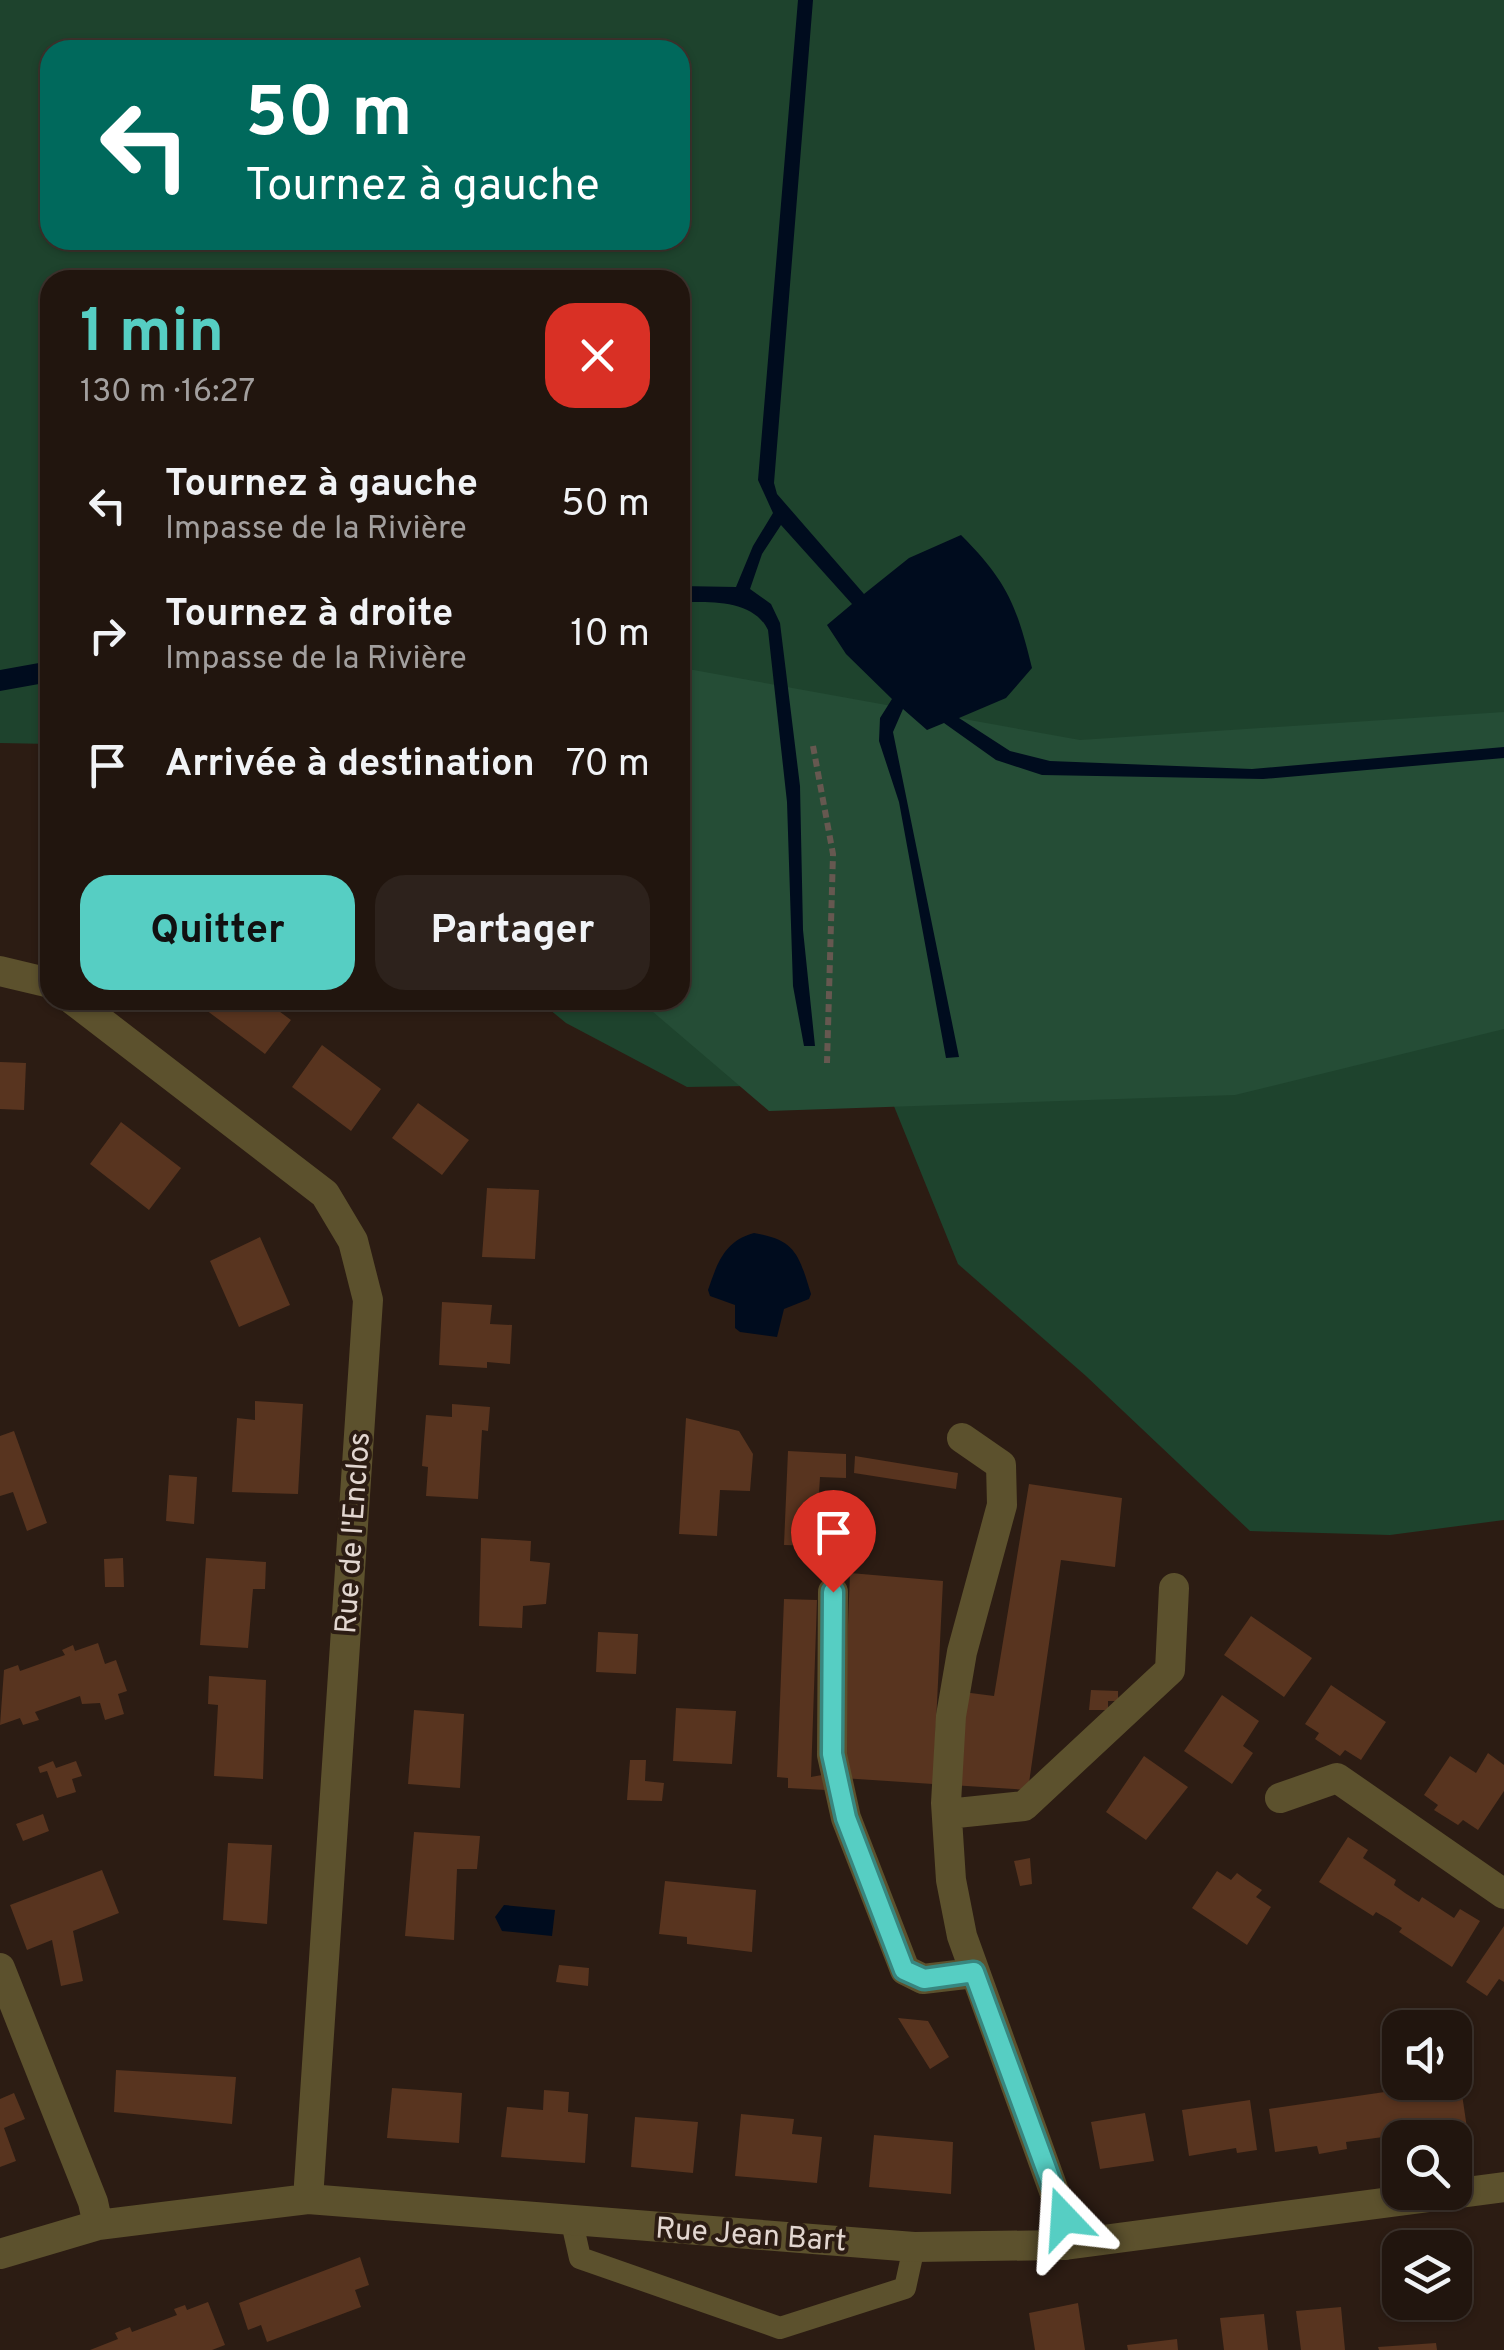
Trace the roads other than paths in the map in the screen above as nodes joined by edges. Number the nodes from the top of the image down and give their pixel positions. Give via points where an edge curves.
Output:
1 (0, 971) edge
2 (40, 981) edge
3 (86, 1010) edge
4 (962, 1438) dead end
5 (1174, 1588) dead end
6 (833, 1592) dead end
7 (1280, 1798) dead end
8 (947, 1814) junction
9 (1504, 1894) edge
10 (0, 1968) edge
11 (974, 1972) junction
12 (1504, 2187) edge
13 (308, 2200) junction
14 (571, 2218) junction
15 (98, 2225) junction
16 (1066, 2244) junction
17 (914, 2247) junction
18 (0, 2254) edge

1 - 2 street
3 - 13 street, Rue de l'Enclos via 325,1194 354,1241 368,1300
4 - 8 street via 1001,1464 1002,1505 962,1652
5 - 8 street via 1170,1670 1024,1806
6 - 11 street via 832,1754 846,1818 904,1970 924,1979
7 - 9 street via 1337,1778
8 - 11 street via 952,1880
10 - 15 street
11 - 16 street via 1064,2218
12 - 16 street, Rue Jean Bart
13 - 14 street, Rue Jean Bart
13 - 15 street, Rue Jean Bart
14 - 17 street, Rue Jean Bart
14 - 17 lane via 580,2258 780,2328 905,2288
15 - 18 street, Rue Jean Bart
16 - 17 street, Rue Jean Bart

